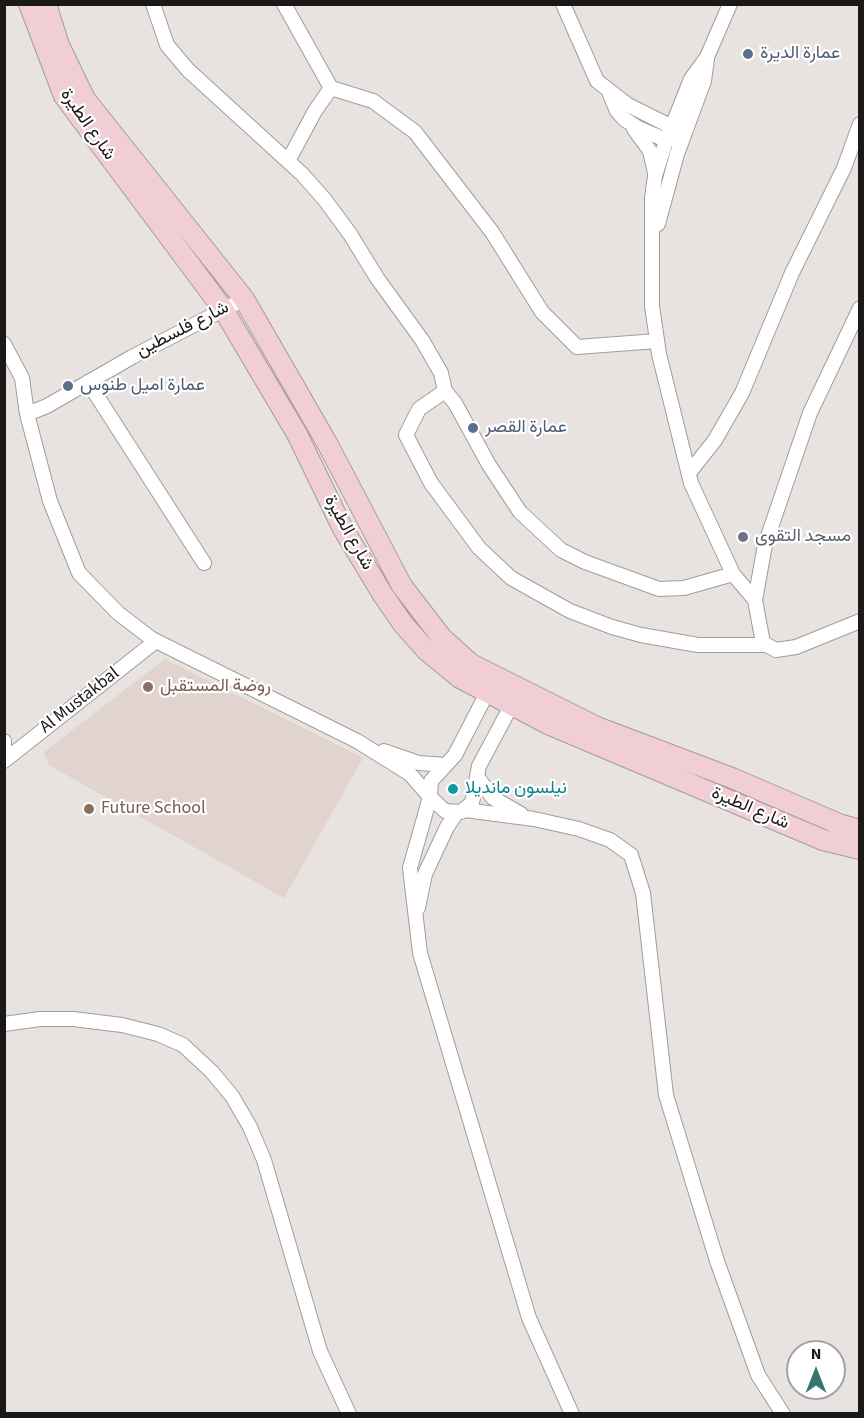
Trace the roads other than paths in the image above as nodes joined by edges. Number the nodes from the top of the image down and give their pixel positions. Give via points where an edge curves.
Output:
1 (29, 4) edge
2 (46, 4) edge
3 (153, 4) edge
4 (284, 4) edge
5 (563, 4) edge
6 (730, 4) edge
7 (707, 57) junction
8 (332, 88) junction
9 (609, 92) junction
10 (684, 96) junction
11 (641, 112) junction
12 (624, 119) junction
13 (860, 124) edge
14 (672, 126) junction
15 (683, 138) junction
16 (666, 140) junction
17 (288, 161) junction
18 (655, 176) junction
19 (654, 246) junction
20 (244, 299) junction
21 (860, 308) edge
22 (223, 309) junction
23 (657, 341) junction
24 (4, 344) edge
25 (88, 382) junction
26 (445, 391) junction
27 (27, 414) junction
28 (689, 472) junction
29 (204, 563) dead end
30 (733, 574) junction
31 (755, 600) junction
32 (860, 621) edge
33 (156, 641) junction
34 (765, 645) junction
35 (508, 683) junction
36 (487, 693) junction
37 (511, 706) junction
38 (4, 741) edge
39 (357, 741) junction
40 (5, 760) edge
41 (446, 765) junction
42 (478, 778) junction
43 (430, 797) junction
44 (461, 811) junction
45 (534, 819) junction
46 (860, 830) edge
47 (860, 849) edge
48 (416, 916) junction
49 (4, 1024) edge
50 (349, 1413) edge
51 (572, 1413) edge
52 (783, 1413) edge

1 - 22 main road, شارع الطيرة via 63,96
2 - 20 main road, شارع الطيرة via 59,45 85,99
3 - 17 street via 167,45 188,70
4 - 8 street
5 - 9 street via 597,81
6 - 7 street
7 - 10 street
7 - 15 street via 704,81
8 - 17 street
8 - 23 street via 373,101 415,132 492,231 542,312 577,347
9 - 11 street
9 - 12 street
10 - 11 street via 669,110
10 - 14 street
11 - 14 street
12 - 16 street
12 - 18 street via 650,151
13 - 28 street via 844,168 792,273 742,393 715,440
14 - 15 street
14 - 16 street
15 - 16 street
15 - 19 street
16 - 18 street
17 - 26 street via 320,194 350,234 376,278 422,340 441,374
18 - 19 street
19 - 23 street via 652,306
20 - 22 street, شارع فلسطين
20 - 35 main road, شارع الطيرة via 327,443 402,586 442,638 471,664
21 - 31 street via 810,413 765,545
22 - 25 street, شارع فلسطين
22 - 36 main road, شارع الطيرة via 289,419 342,527 390,604 426,650 460,678
23 - 28 street
24 - 27 street via 22,378
25 - 27 street, شارع فلسطين
25 - 29 street
26 - 30 street via 520,512 561,550 659,589 684,588
26 - 34 street via 419,410 406,435 431,483 479,548 511,578 570,610 634,633 698,645
27 - 33 street via 50,501 79,573 118,613
28 - 30 street
30 - 31 street
31 - 34 street via 759,635
32 - 34 street via 796,647 776,650
33 - 39 street
33 - 40 street, Al Mustakbal
35 - 36 street
35 - 37 street
35 - 46 main road, شارع الطيرة via 597,726
36 - 37 main road, شارع الطيرة
36 - 41 street
37 - 42 street via 479,766
37 - 47 main road, شارع الطيرة via 823,840
38 - 40 street
39 - 41 street via 413,761
39 - 43 street via 410,774
41 - 43 street via 431,781
42 - 44 street via 474,797
42 - 45 street via 493,798
43 - 44 street via 439,808
43 - 48 street via 410,868
44 - 45 street
44 - 48 street via 447,827 425,874
45 - 52 street via 610,840 631,855 638,869 666,1095 717,1261 758,1375
48 - 51 street via 420,953 529,1318
49 - 50 street via 73,1019 122,1025 183,1045 212,1072 232,1096 264,1160 320,1351

